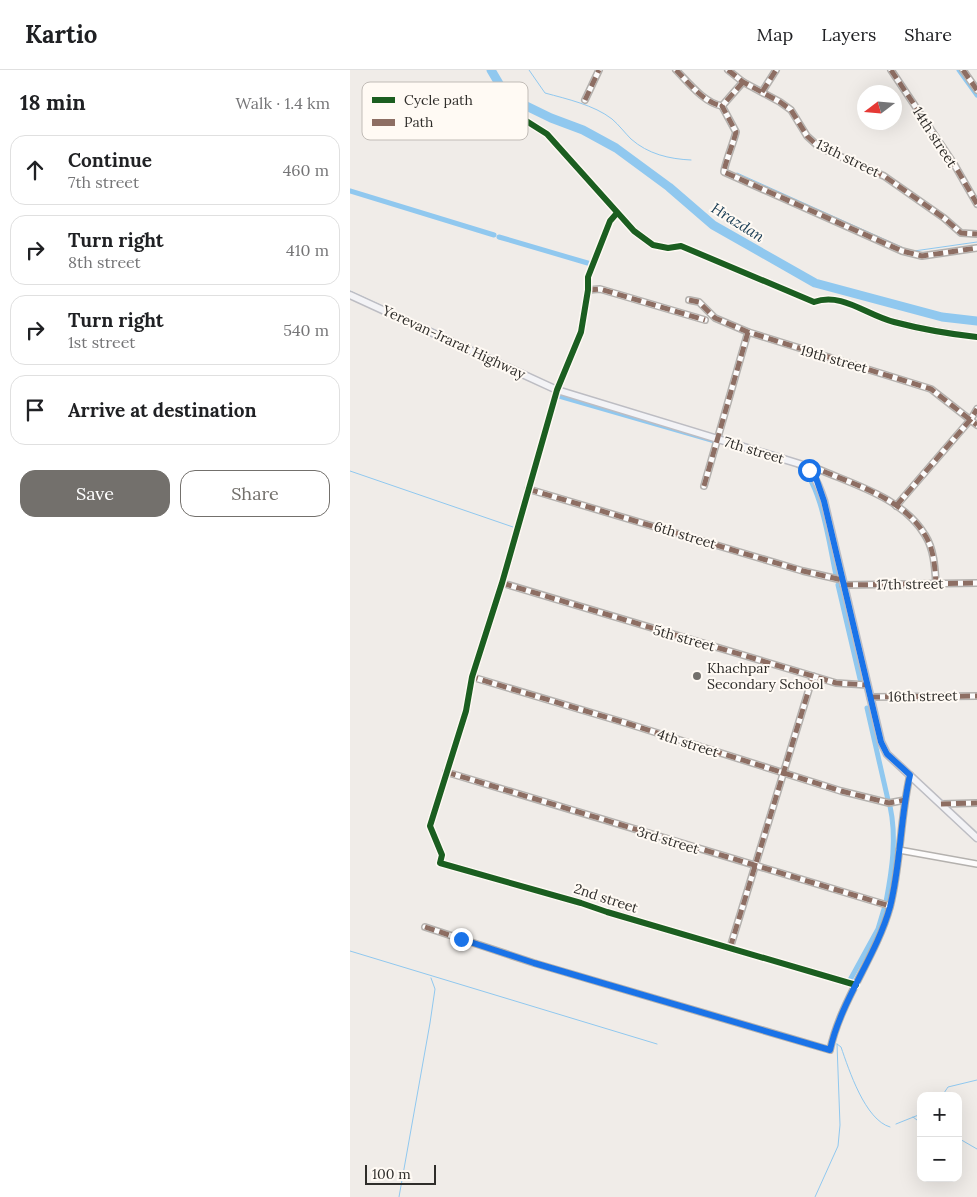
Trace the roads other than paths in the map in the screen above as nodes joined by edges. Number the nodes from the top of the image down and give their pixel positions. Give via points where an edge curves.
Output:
1 (599, 70) edge
2 (676, 70) edge
3 (728, 70) edge
4 (776, 70) edge
5 (892, 70) edge
6 (963, 70) edge
7 (743, 82) junction
8 (977, 90) edge
9 (762, 92) junction
10 (585, 100) dead end
11 (722, 106) junction
12 (528, 122) edge
13 (977, 204) edge
14 (617, 213) junction
15 (977, 234) edge
16 (977, 248) edge
17 (588, 290) junction
18 (350, 295) edge
19 (688, 300) dead end
20 (705, 320) dead end
21 (748, 332) junction
22 (977, 337) edge
23 (557, 390) junction
24 (977, 408) edge
25 (971, 418) junction
26 (977, 425) edge
27 (719, 439) junction
28 (809, 470) junction
29 (704, 486) dead end
30 (528, 488) junction
31 (896, 506) junction
32 (843, 582) junction
33 (502, 583) junction
34 (936, 584) junction
35 (977, 584) edge
36 (813, 676) junction
37 (472, 678) junction
38 (868, 685) junction
39 (977, 696) edge
40 (870, 697) junction
41 (446, 772) junction
42 (783, 772) junction
43 (910, 775) junction
44 (905, 800) junction
45 (977, 803) edge
46 (941, 804) junction
47 (977, 838) edge
48 (899, 850) junction
49 (977, 864) edge
50 (754, 866) junction
51 (890, 906) junction
52 (425, 927) dead end
53 (730, 948) junction
54 (856, 985) junction

1 - 10 street
2 - 11 street via 707,99
3 - 7 street, 13th street
4 - 9 street
5 - 13 street, 14th street
6 - 8 street
7 - 9 street, 13th street
7 - 11 street
9 - 15 street, 13th street via 791,110 807,136 819,147 884,176 962,233
11 - 16 street via 736,132 724,172 902,251 922,256
12 - 14 street via 547,134
14 - 17 street via 610,221 588,277
14 - 22 street via 653,245 682,246 814,302 833,298 891,321 936,332
17 - 20 street via 600,289
17 - 23 street via 581,332
18 - 23 main road, Yerevan-Jrarat Highway
19 - 21 street, 19th street via 699,302 715,318
21 - 25 street, 19th street via 931,389
21 - 27 street
23 - 27 main road, 7th street
23 - 30 street
24 - 25 street
25 - 26 street, 19th street
25 - 31 street
27 - 28 main road, 7th street via 803,465
27 - 29 street
28 - 31 street via 818,469 874,492
28 - 32 main road via 816,478 824,501
30 - 32 street, 6th street
30 - 33 street
31 - 34 street via 909,515 925,535
32 - 34 street, 17th street
32 - 38 main road
33 - 36 street, 5th street
33 - 37 street
34 - 35 street, 17th street
36 - 38 street, 5th street via 836,683
36 - 42 street
37 - 41 street via 466,712
37 - 42 street, 4th street
38 - 40 main road
39 - 40 street, 16th street
40 - 43 main road via 884,748
41 - 50 street, 3rd street
41 - 53 street, 2nd street via 430,826 442,855 440,863
42 - 44 street, 4th street via 889,803
42 - 50 street
43 - 44 street
43 - 46 main road
44 - 48 street
45 - 46 street
46 - 47 main road
48 - 49 street
48 - 51 street
50 - 51 street, 3rd street
50 - 53 street
51 - 54 street
52 - 54 street via 534,963 830,1050 838,1021
53 - 54 street, 2nd street

